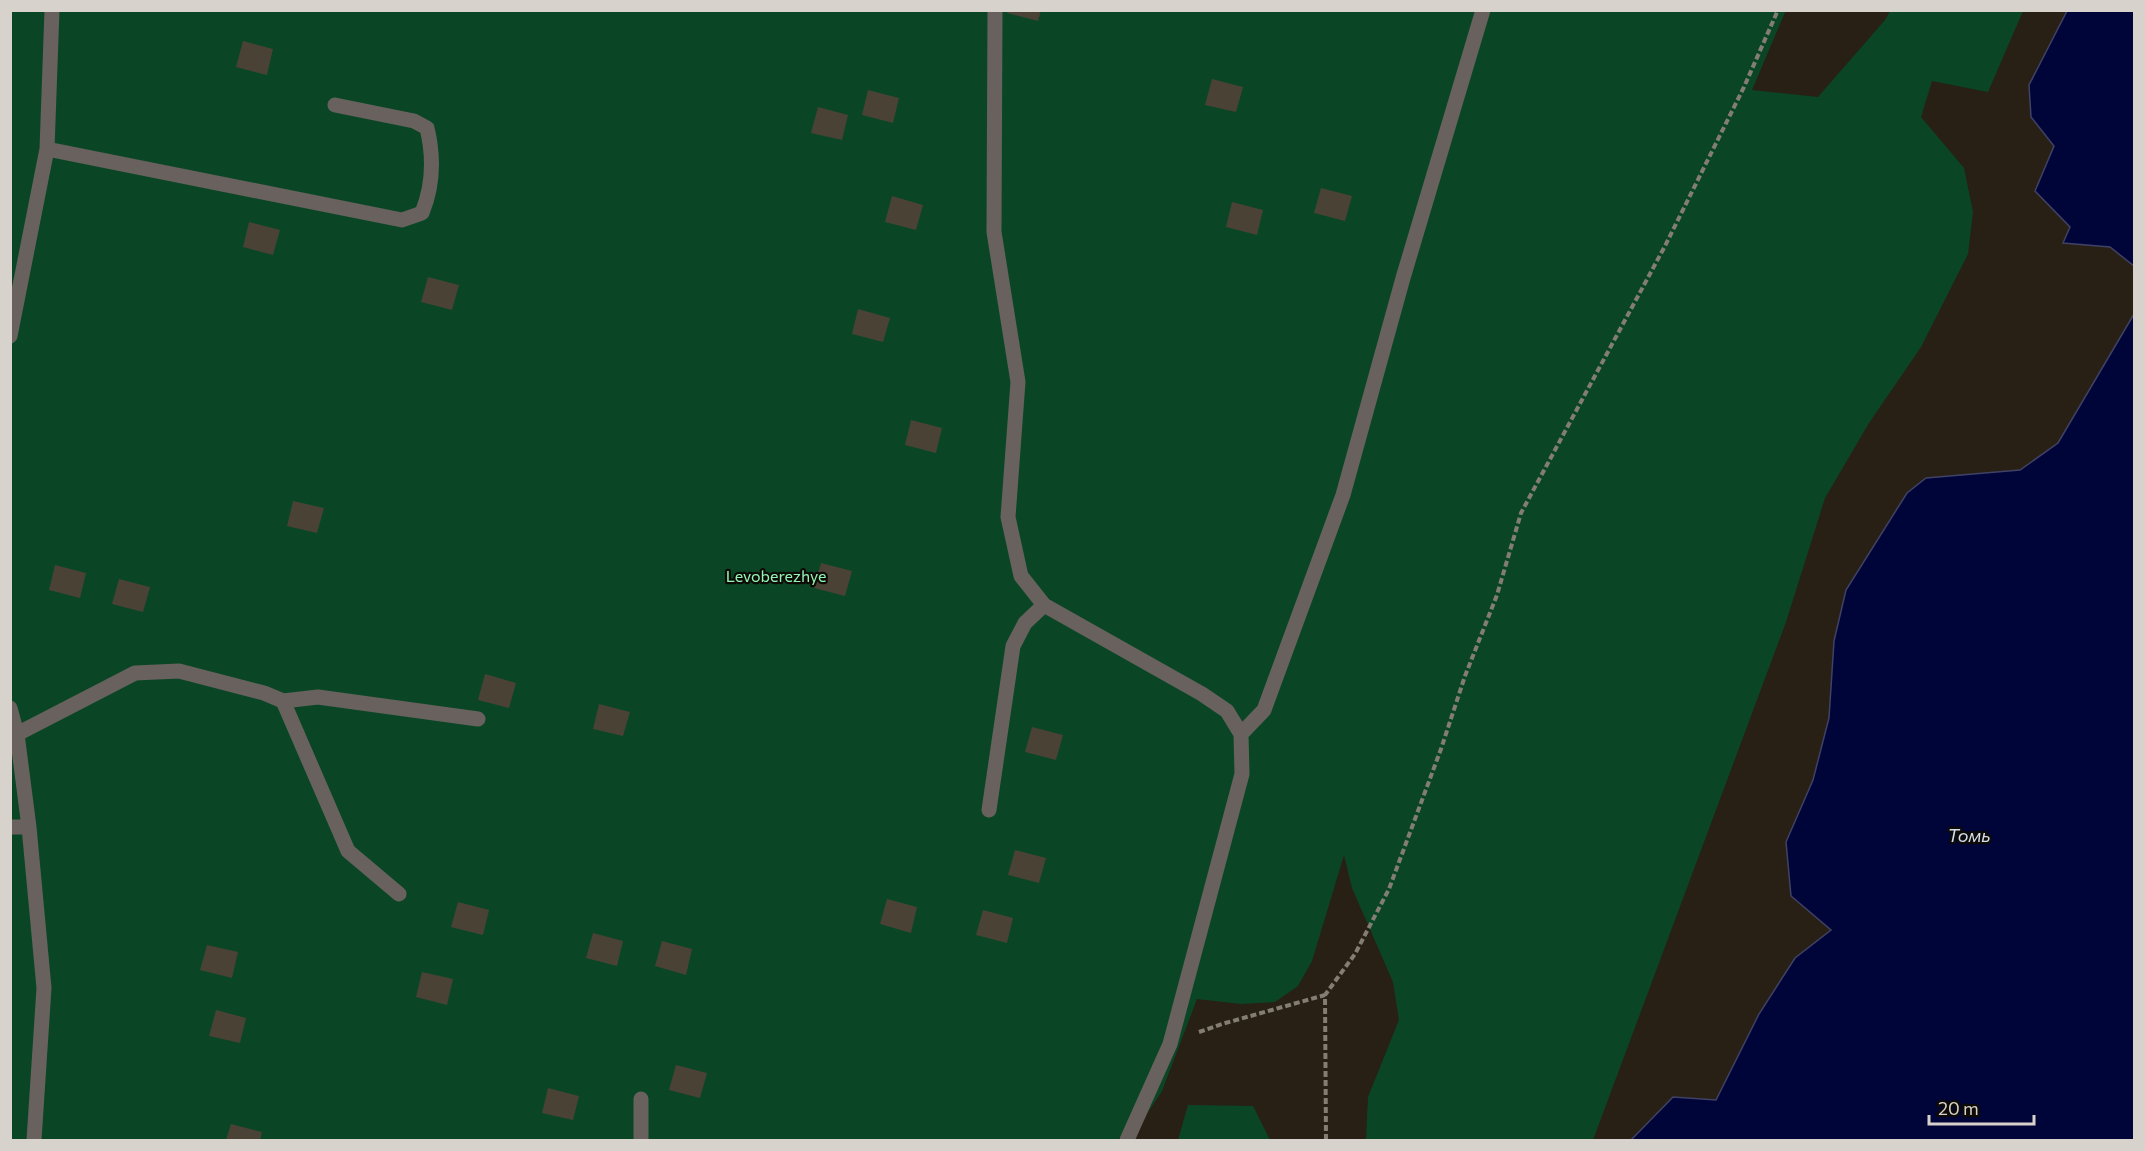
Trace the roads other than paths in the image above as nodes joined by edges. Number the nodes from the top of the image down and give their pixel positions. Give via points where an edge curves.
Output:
1 (52, 10) edge
2 (996, 10) edge
3 (1483, 10) edge
4 (335, 105) dead end
5 (47, 149) junction
6 (10, 336) edge
7 (1044, 605) junction
8 (283, 701) junction
9 (10, 708) edge
10 (478, 719) dead end
11 (17, 734) junction
12 (1241, 734) junction
13 (989, 810) dead end
14 (10, 827) edge
15 (28, 827) junction
16 (399, 894) dead end
17 (641, 1099) dead end
18 (34, 1140) edge
19 (641, 1140) edge
20 (1127, 1140) edge

1 - 5 street
2 - 7 street via 994,232 1018,382 1008,517 1021,576
3 - 12 street via 1343,495 1264,710
4 - 5 street via 414,122 427,129 432,147 429,194 422,213 402,220
5 - 6 street
7 - 12 street via 1202,694 1227,711
7 - 13 street via 1025,623 1013,646
8 - 10 street via 318,697
8 - 11 street via 179,671 135,673
8 - 16 street via 348,851
9 - 11 street
11 - 15 street
12 - 20 street via 1242,774 1170,1044
14 - 15 street
15 - 18 street via 44,988
17 - 19 street

